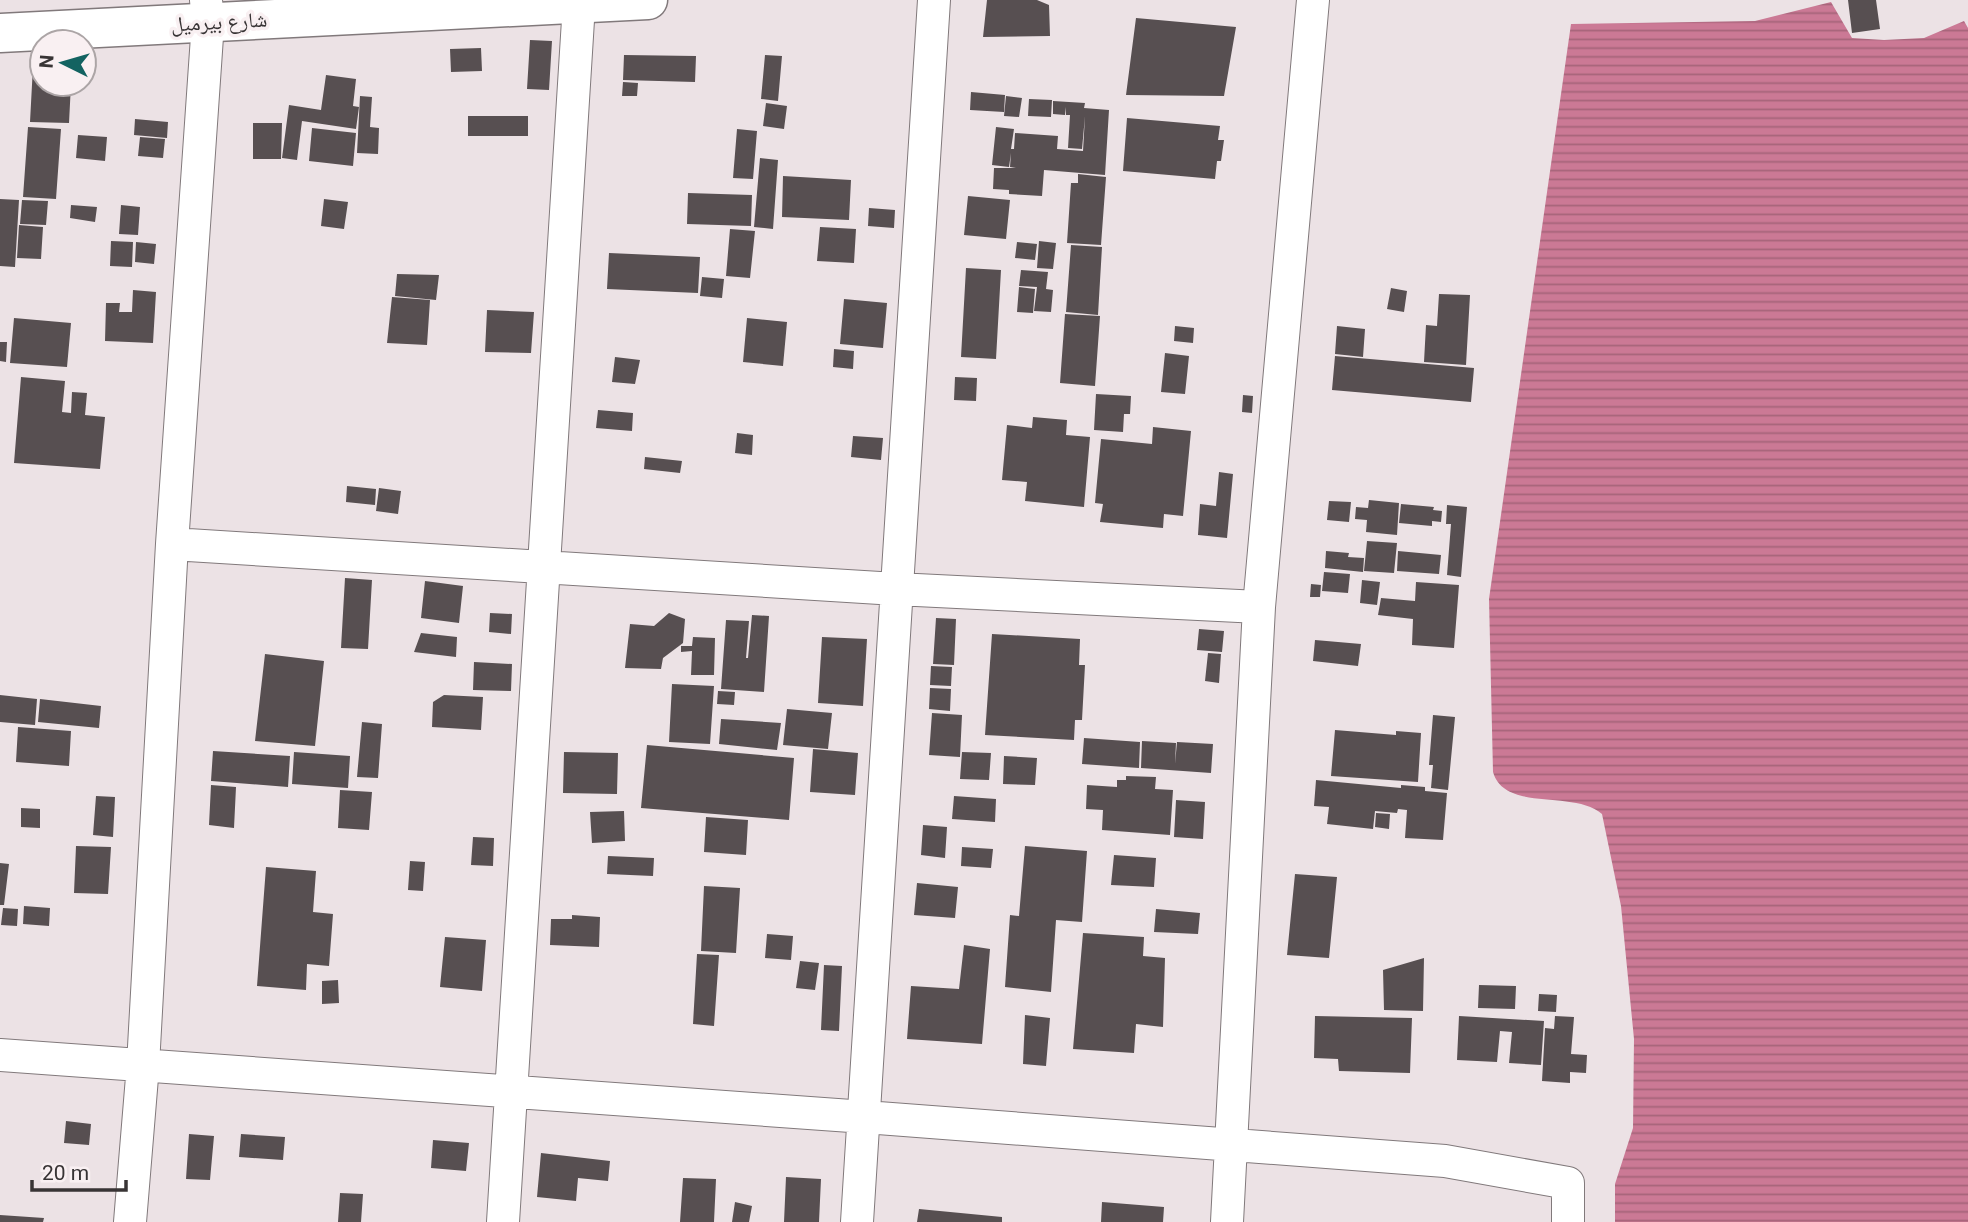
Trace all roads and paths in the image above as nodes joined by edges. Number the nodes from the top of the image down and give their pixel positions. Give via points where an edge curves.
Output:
1 (649, 0) edge
2 (934, 0) edge
3 (1312, 0) edge
4 (579, 4) junction
5 (207, 9) edge
6 (0, 33) edge
7 (172, 544) junction
8 (542, 568) junction
9 (896, 589) junction
10 (1259, 607) junction
11 (0, 1055) edge
12 (143, 1065) junction
13 (513, 1091) junction
14 (865, 1116) junction
15 (1232, 1146) junction
16 (130, 1222) edge
17 (503, 1222) edge
18 (857, 1222) edge
19 (1227, 1222) edge
20 (1568, 1222) edge

1 - 4 street, شارع بيرميل
2 - 9 street
3 - 10 street
4 - 5 street, شارع بيرميل
4 - 8 street
5 - 6 street, شارع بيرميل
5 - 7 street
7 - 8 street
7 - 12 street
8 - 9 street
8 - 13 street
9 - 10 street
9 - 14 street
10 - 15 street
11 - 12 street
12 - 13 street
12 - 16 street
13 - 14 street
13 - 17 street
14 - 15 street
14 - 18 street
15 - 19 street
15 - 20 street via 1445,1161 1568,1183

